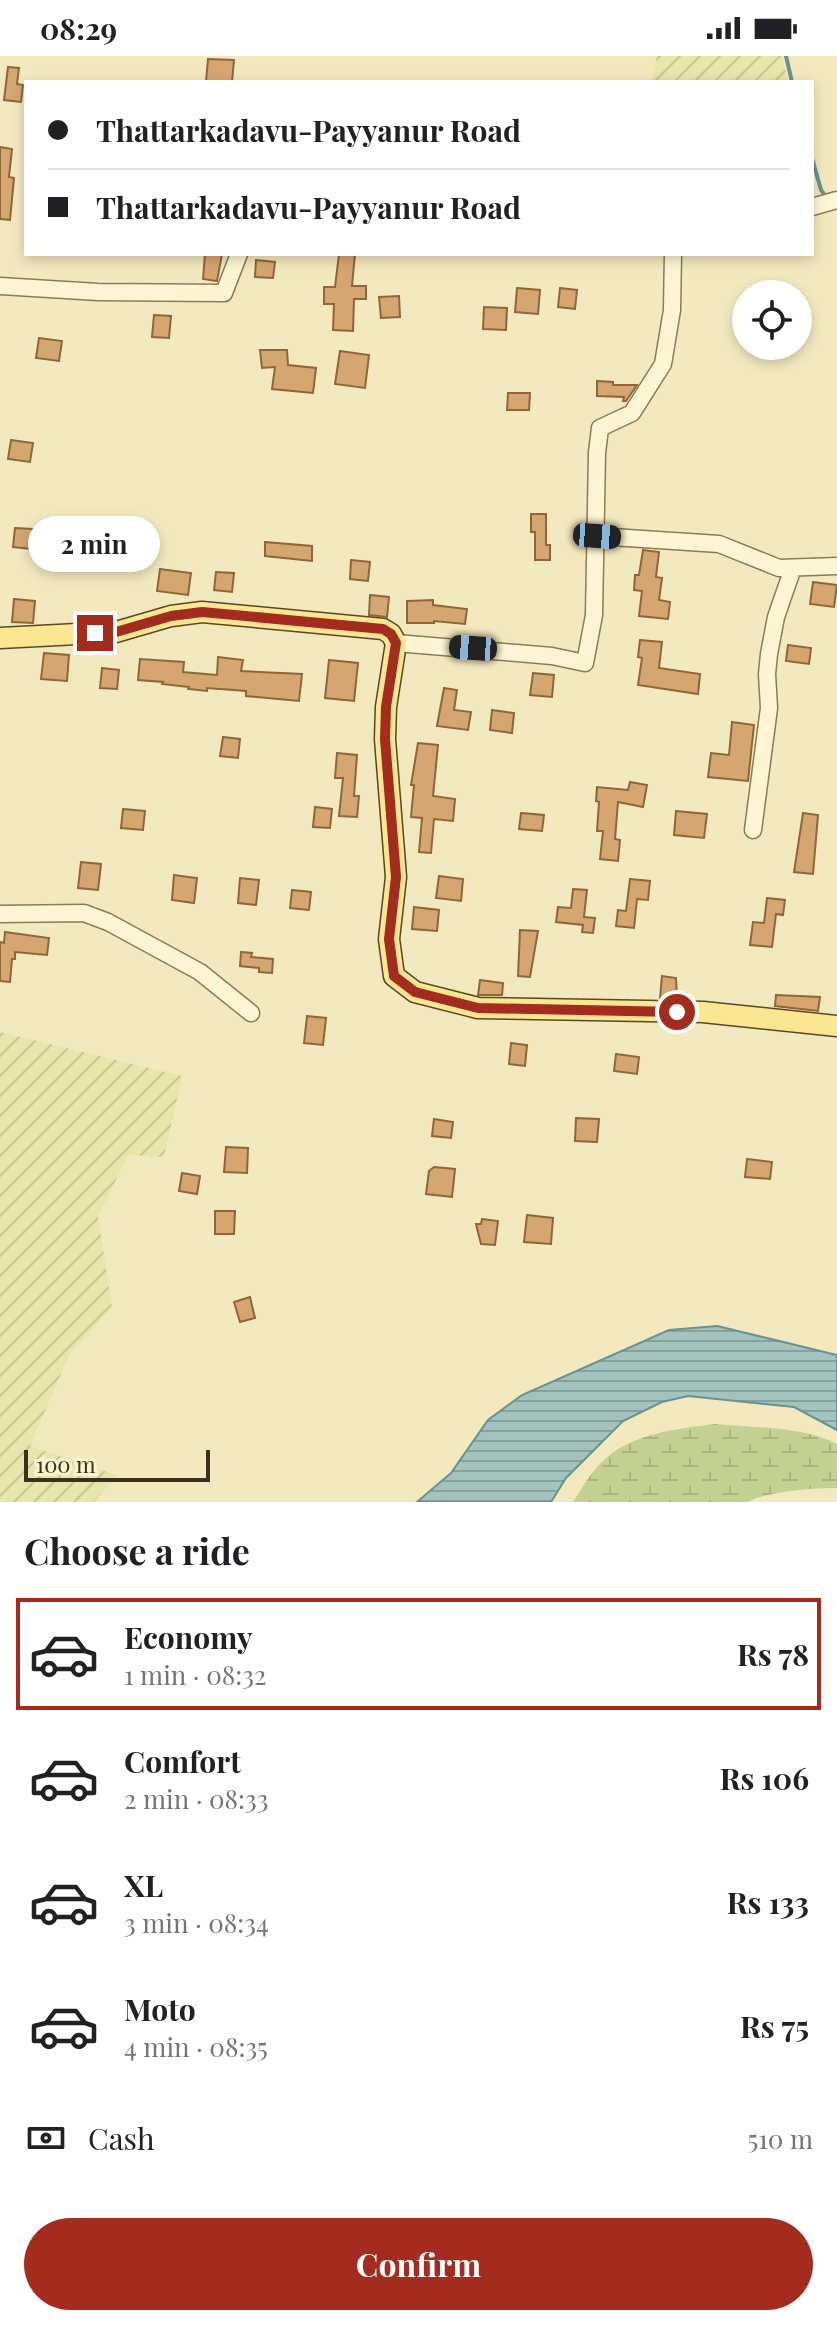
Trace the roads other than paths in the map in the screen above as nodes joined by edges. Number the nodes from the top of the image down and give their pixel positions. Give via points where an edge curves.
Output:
1 (238, 256) edge
2 (673, 256) edge
3 (0, 286) edge
4 (597, 536) junction
5 (837, 566) edge
6 (793, 568) junction
7 (0, 638) edge
8 (396, 643) junction
9 (753, 830) dead end
10 (0, 914) edge
11 (251, 1013) dead end
12 (837, 1026) edge

1 - 3 street via 224,293
2 - 4 street via 672,310 663,364 632,413 600,428
4 - 6 street via 719,544 779,568
4 - 8 street via 594,615 585,663
5 - 6 street
6 - 9 street via 769,654 769,708
7 - 8 main road via 116,632 202,612 383,629
8 - 12 main road via 385,739 396,877 389,939 394,976 415,992 478,1008 703,1012
10 - 11 street via 84,913 108,922 200,972

